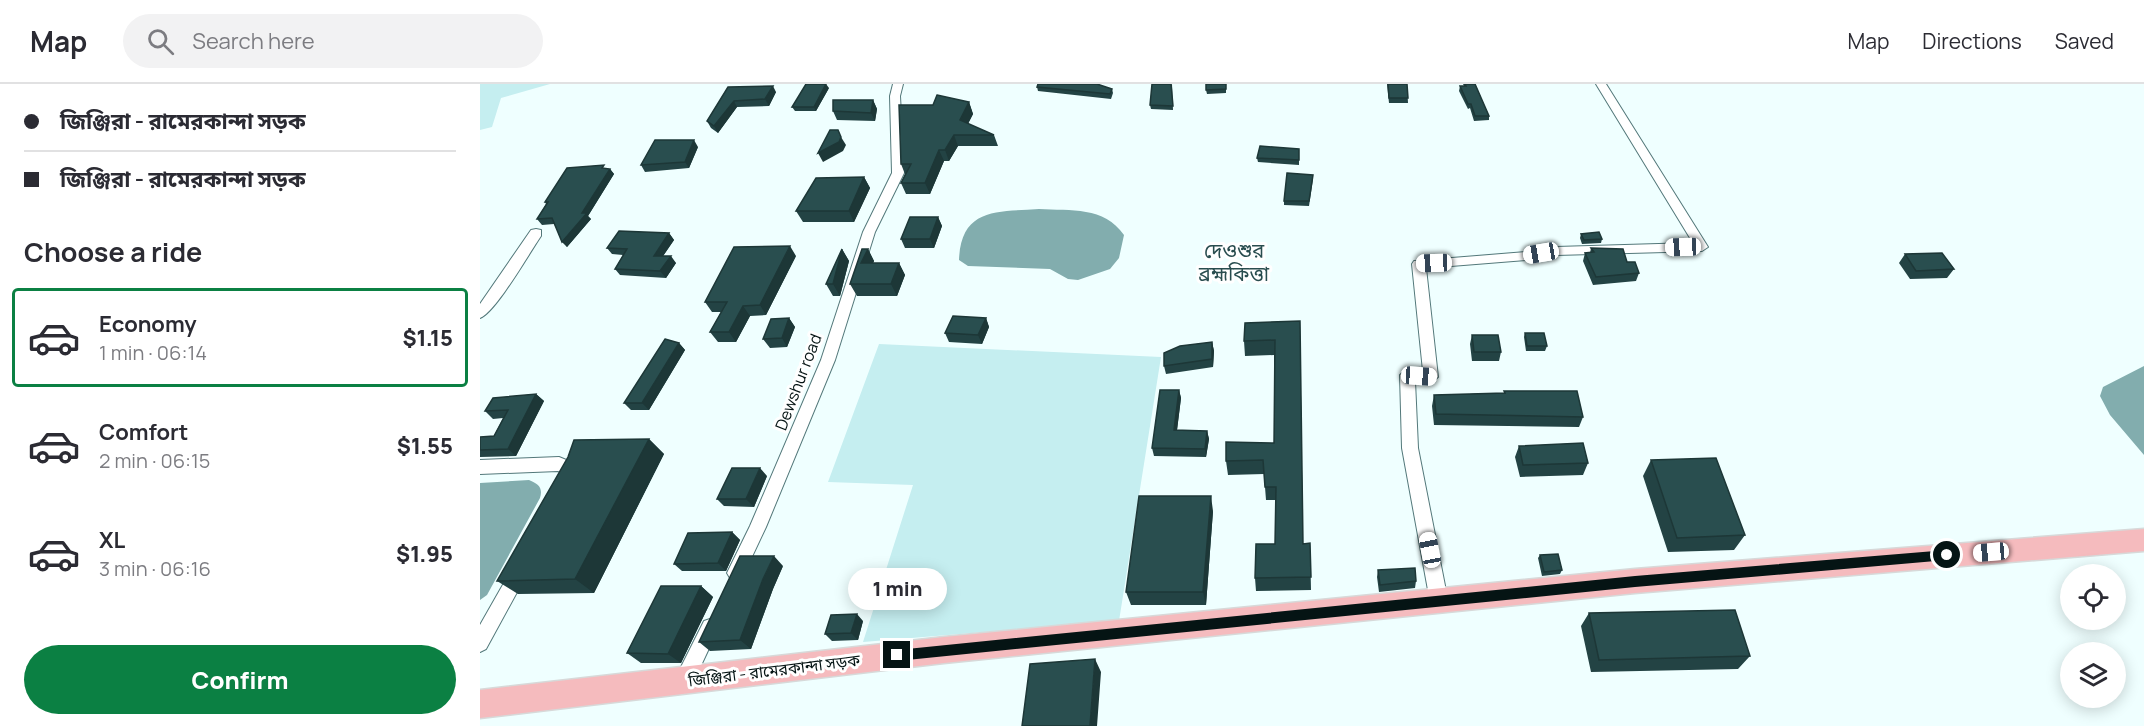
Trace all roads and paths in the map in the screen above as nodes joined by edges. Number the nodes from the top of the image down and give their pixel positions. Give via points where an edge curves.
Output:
1 (898, 84) edge
2 (1601, 84) edge
3 (536, 233) dead end
4 (480, 313) edge
5 (480, 467) edge
6 (561, 496) edge
7 (2144, 540) edge
8 (528, 555) edge
9 (729, 589) edge
10 (1439, 601) junction
11 (719, 609) edge
12 (480, 643) edge
13 (684, 681) junction
14 (480, 704) edge

1 - 9 street, Dewshur road via 898,173 869,232 828,360
2 - 10 street via 1702,246 1556,251 1419,264 1431,377 1407,375 1410,448
3 - 4 street
5 - 6 street via 560,464 575,471
7 - 10 main road, জিঞ্জিরা - রামেরকান্দা সড়ক
8 - 12 street
10 - 13 main road, জিঞ্জিরা - রামেরকান্দা সড়ক via 944,650
11 - 13 street
13 - 14 main road, জিঞ্জিরা - রামেরকান্দা সড়ক

